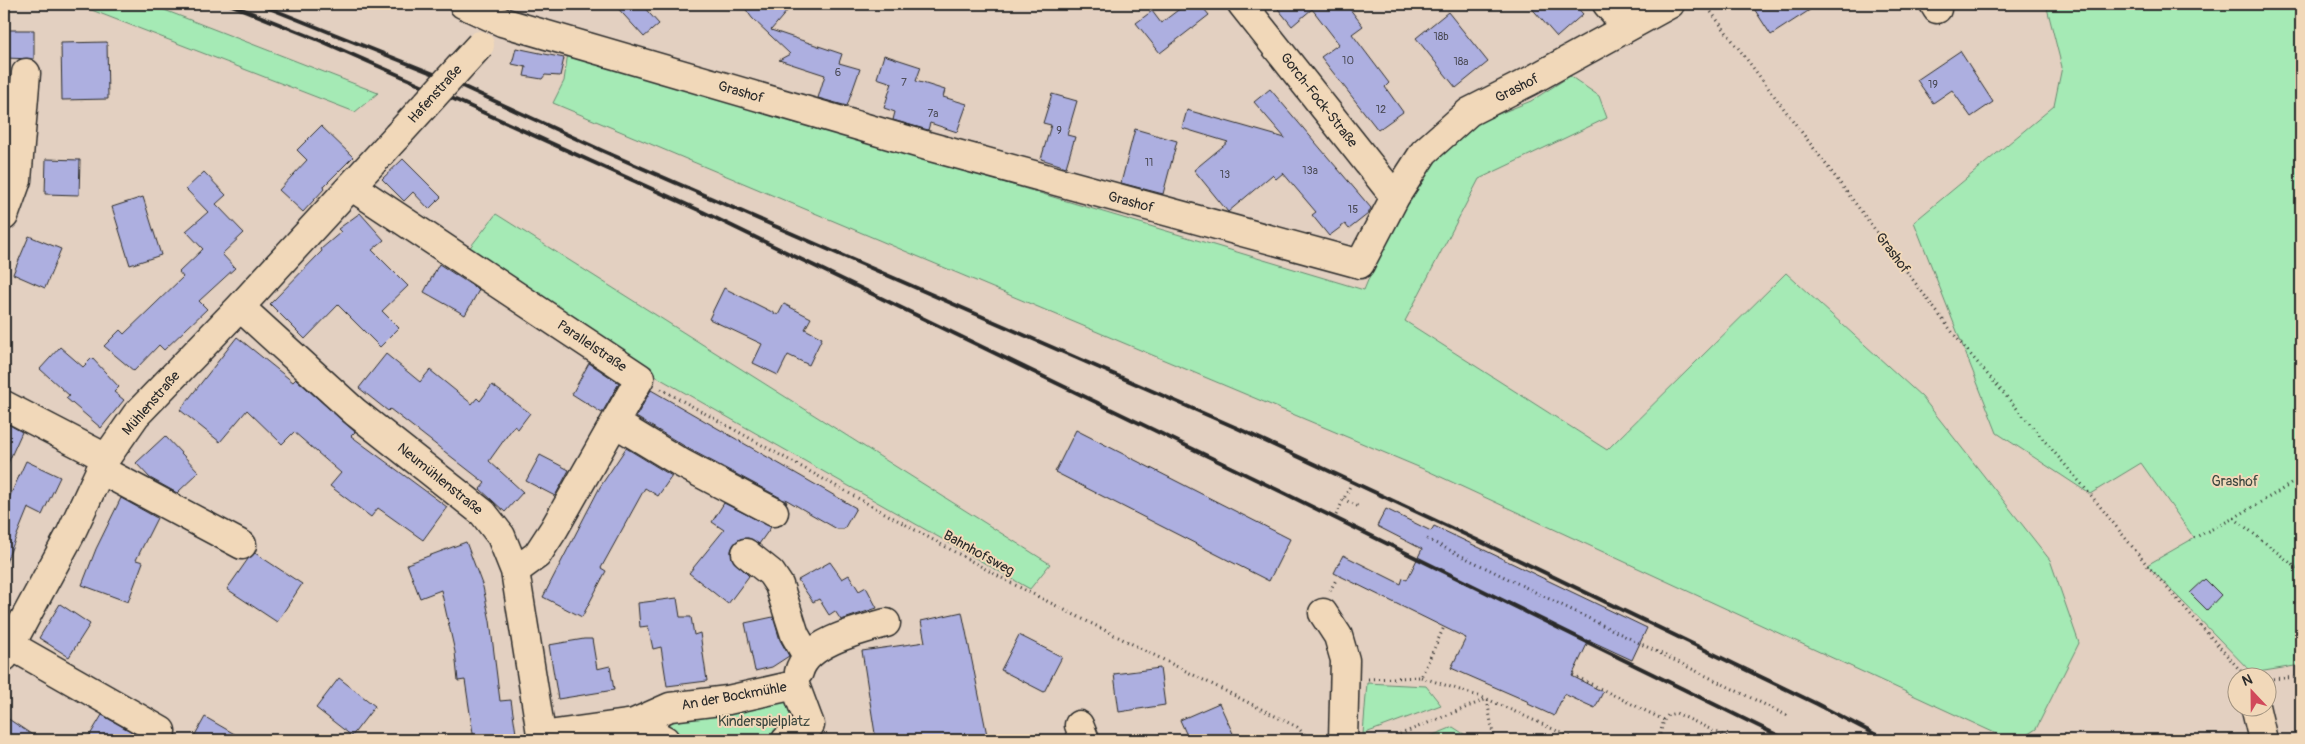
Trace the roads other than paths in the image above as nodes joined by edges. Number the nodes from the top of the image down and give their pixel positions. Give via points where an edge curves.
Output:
1 (463, 4) edge
2 (1242, 4) edge
3 (1606, 4) edge
4 (1670, 4) edge
5 (511, 13) edge
6 (1627, 27) junction
7 (26, 73) dead end
8 (351, 186) junction
9 (1395, 197) junction
10 (4, 216) edge
11 (240, 307) junction
12 (4, 405) edge
13 (614, 423) junction
14 (104, 464) junction
15 (774, 512) dead end
16 (242, 545) dead end
17 (746, 553) dead end
18 (515, 571) junction
19 (1323, 613) dead end
20 (886, 623) dead end
21 (7, 651) edge
22 (807, 656) junction
23 (796, 685) junction
24 (2257, 716) edge
25 (634, 723) junction
26 (161, 731) dead end
27 (542, 738) edge
28 (665, 740) edge
29 (786, 740) edge
30 (1343, 740) edge
31 (2263, 740) edge

1 - 5 street
2 - 9 street, Gorch-Fock-Straße
3 - 6 street
4 - 6 street, Grashof
5 - 8 street, Hafenstraße, bridge
5 - 9 street, Grashof via 931,147 1360,264
6 - 9 street, Grashof via 1469,112 1424,152
7 - 10 street via 17,180
8 - 11 street, Mühlenstraße
8 - 13 street, Parallelstraße via 640,378
11 - 14 street, Mühlenstraße via 136,415
11 - 18 street, Neumühlenstraße via 355,412 483,513 501,536
12 - 14 street
13 - 15 street
13 - 18 street, Parallelstraße via 537,555
14 - 16 street
14 - 21 street, Mühlenstraße via 70,535
17 - 22 street via 771,573 779,585 795,636
18 - 27 street, Neumühlenstraße
19 - 30 street via 1338,636 1345,660
20 - 22 street via 852,633 821,646
21 - 26 street
22 - 23 street via 799,668
23 - 25 street, An der Bockmühle via 728,700 670,708
23 - 29 street, An der Bockmühle via 810,726
24 - 31 street
25 - 27 street, An der Bockmühle
25 - 28 street

